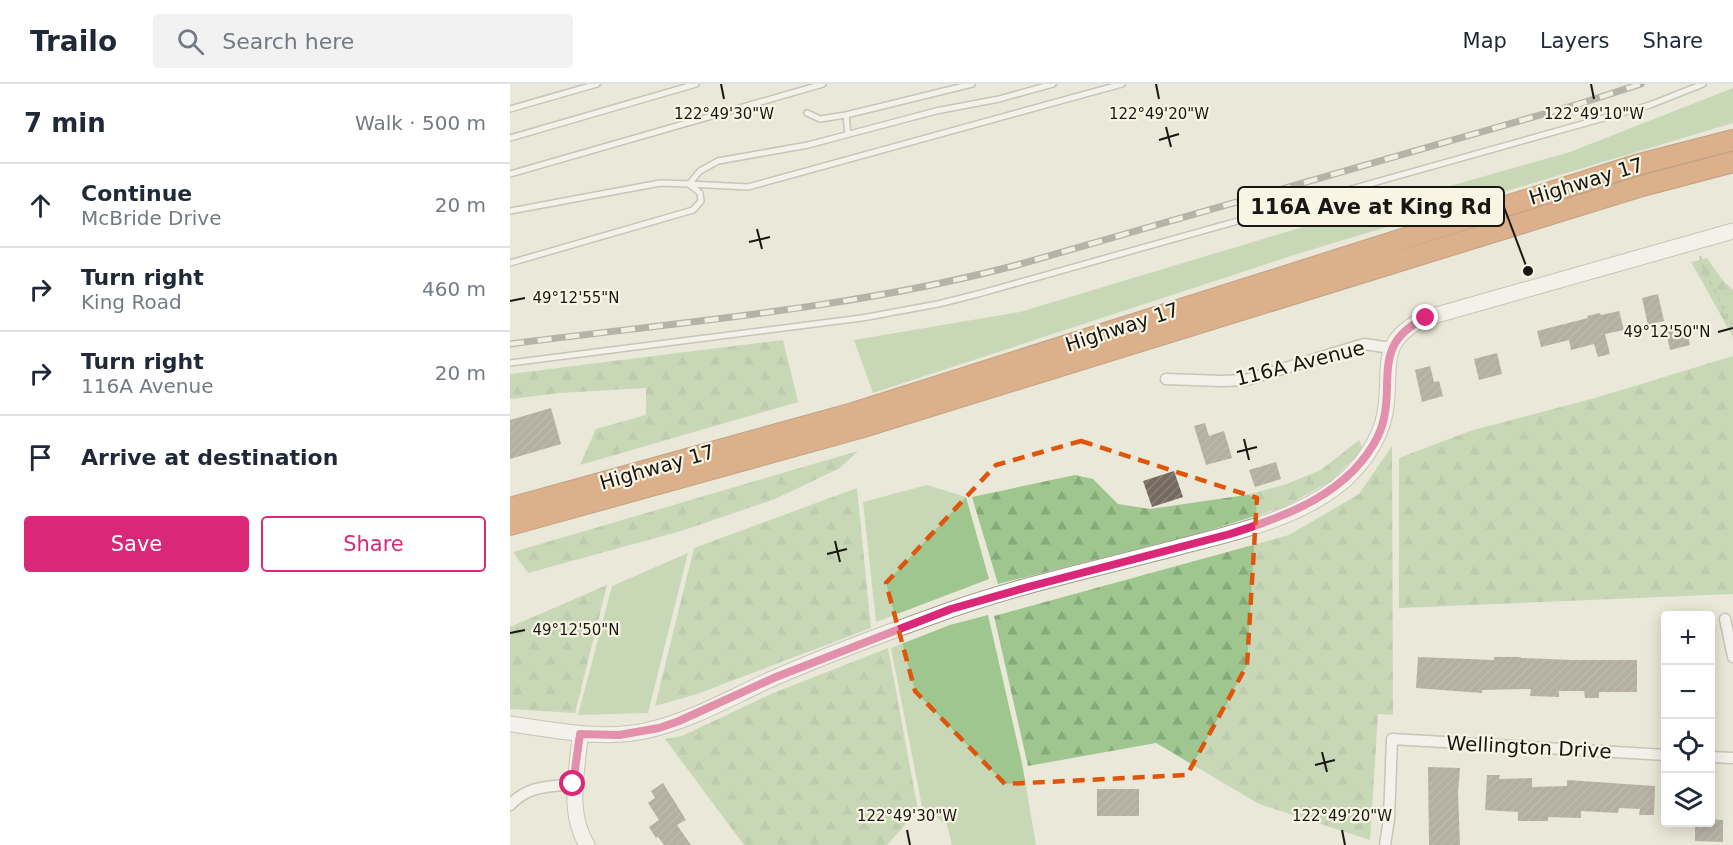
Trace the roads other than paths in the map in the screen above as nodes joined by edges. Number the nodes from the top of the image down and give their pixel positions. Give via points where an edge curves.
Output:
1 (597, 84) edge
2 (696, 84) edge
3 (823, 84) edge
4 (972, 84) edge
5 (1053, 84) edge
6 (1122, 84) edge
7 (1703, 84) edge
8 (510, 109) edge
9 (807, 113) dead end
10 (846, 115) junction
11 (848, 134) junction
12 (510, 138) edge
13 (1733, 140) edge
14 (1733, 162) edge
15 (510, 174) edge
16 (689, 184) junction
17 (510, 211) edge
18 (1733, 231) edge
19 (510, 263) edge
20 (1391, 348) junction
21 (510, 363) edge
22 (1166, 379) dead end
23 (510, 508) edge
24 (510, 525) edge
25 (1725, 620) dead end
26 (1733, 657) edge
27 (510, 724) edge
28 (580, 734) junction
29 (1661, 754) edge
30 (1715, 757) edge
31 (1733, 758) edge
32 (573, 784) junction
33 (510, 805) edge
34 (587, 845) edge
35 (1385, 845) edge

1 - 8 lane
2 - 12 lane
3 - 15 lane
4 - 10 lane
5 - 11 lane
6 - 16 lane via 748,187
7 - 21 lane via 1638,108 968,297 862,318
9 - 10 lane via 820,118
10 - 11 lane
11 - 16 lane via 718,161 700,171
13 - 23 highway, Highway 17 via 1636,165 853,413
14 - 24 highway, Highway 17 via 1630,190 860,428
16 - 17 lane via 660,183
16 - 19 lane via 700,193 701,201 693,210
18 - 20 street, 116A Avenue via 1426,318 1411,325
20 - 22 street, 116A Avenue via 1364,344 1246,380
20 - 28 street via 1385,414 1378,435 1349,476 1305,506 1230,534 951,609 776,677 659,728 619,735
25 - 26 street
27 - 28 street
28 - 32 street
29 - 35 street, Wellington Drive via 1392,739
30 - 31 street
32 - 33 street via 539,787
32 - 34 street via 575,816

